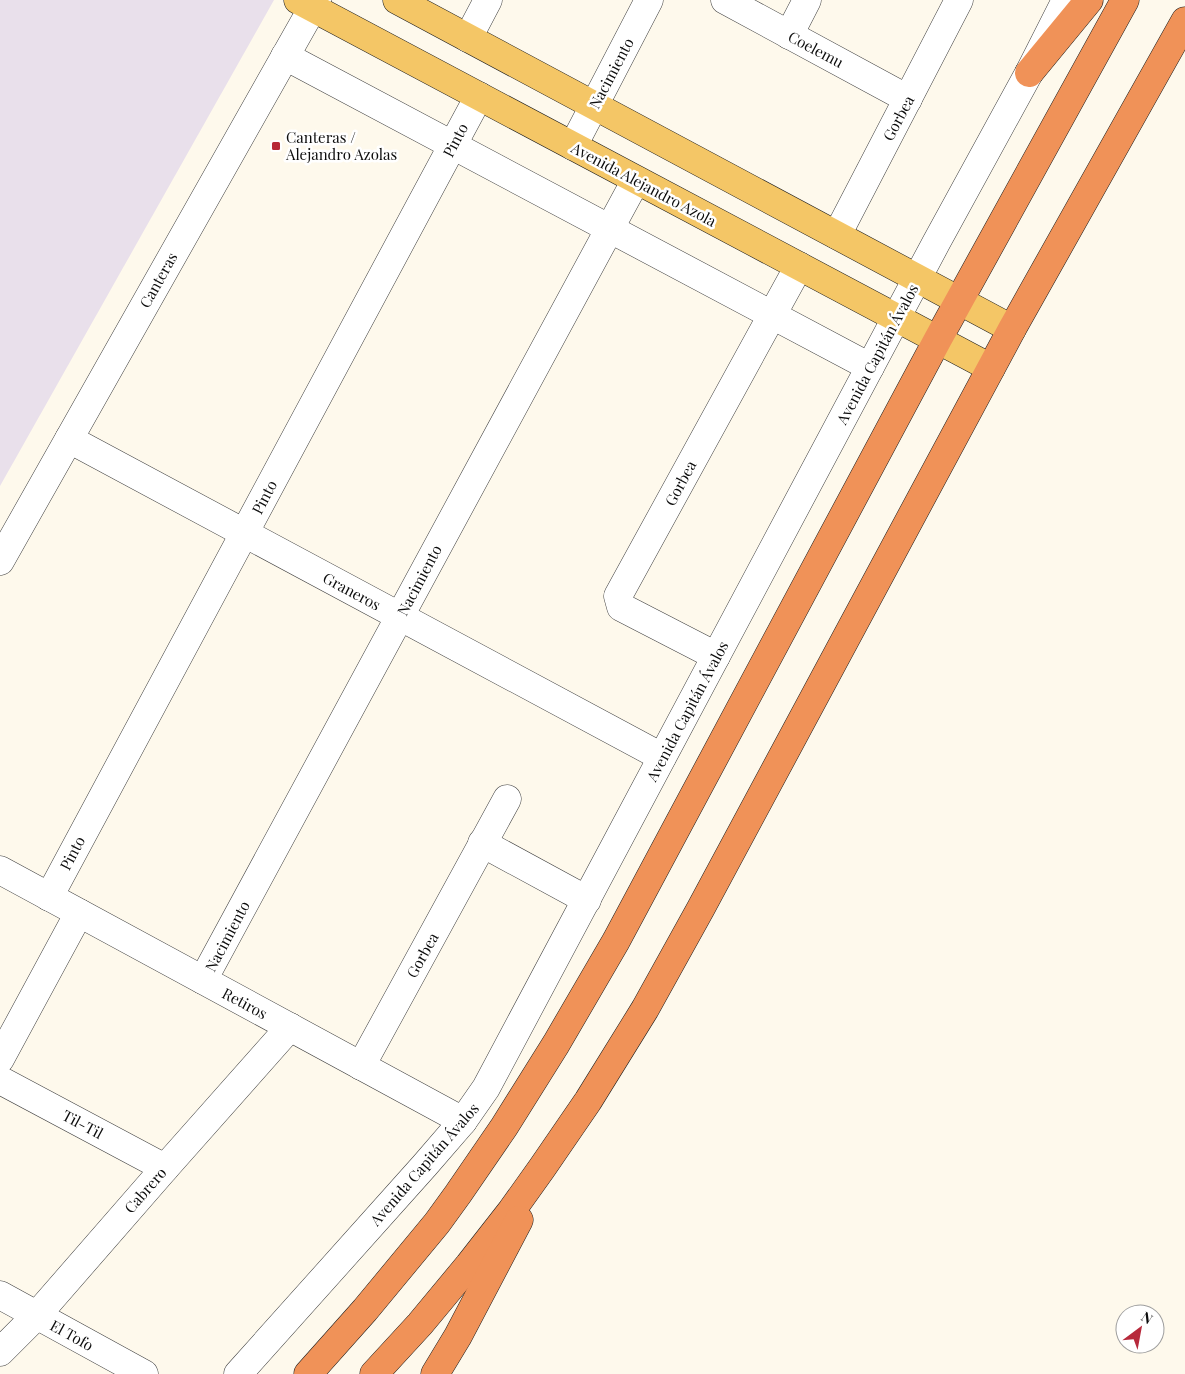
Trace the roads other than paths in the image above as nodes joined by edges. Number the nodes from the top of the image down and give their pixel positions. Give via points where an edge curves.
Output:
1 (397, 0) edge
2 (488, 0) edge
3 (649, 0) edge
4 (725, 0) edge
5 (807, 0) edge
6 (959, 0) edge
7 (1066, 0) edge
8 (1089, 0) edge
9 (1125, 0) edge
10 (309, 3) edge
11 (1185, 21) edge
12 (789, 35) junction
13 (468, 38) junction
14 (285, 56) junction
15 (1030, 73) junction
16 (479, 96) junction
17 (908, 99) junction
18 (594, 105) junction
19 (452, 145) junction
20 (573, 146) junction
21 (636, 180) junction
22 (609, 229) junction
23 (836, 235) junction
24 (799, 266) junction
25 (917, 278) junction
26 (959, 301) junction
27 (771, 315) junction
28 (896, 318) junction
29 (1012, 329) junction
30 (938, 339) junction
31 (870, 367) junction
32 (991, 368) junction
33 (69, 439) junction
34 (244, 533) junction
35 (0, 561) edge
36 (400, 616) junction
37 (716, 656) junction
38 (662, 757) junction
39 (507, 799) dead end
40 (482, 844) junction
41 (0, 870) edge
42 (49, 897) junction
43 (587, 900) junction
44 (79, 913) junction
45 (203, 980) junction
46 (290, 1027) junction
47 (0, 1059) edge
48 (361, 1066) junction
49 (0, 1080) edge
50 (463, 1121) junction
51 (165, 1168) junction
52 (542, 1168) junction
53 (0, 1296) edge
54 (37, 1316) junction
55 (0, 1352) edge
56 (144, 1374) edge
57 (238, 1374) edge
58 (308, 1374) edge
59 (374, 1374) edge
60 (435, 1374) edge

1 - 13 main road
2 - 13 street
3 - 18 street, Nacimiento
4 - 12 street, Coelemu
5 - 12 street
6 - 17 street, Gorbea
7 - 15 street, Avenida Capitán Ávalos
8 - 15 highway
9 - 26 highway
10 - 14 street, Canteras
10 - 16 main road, Avenida Alejandro Azola
11 - 29 highway
12 - 17 street, Coelemu
13 - 18 main road
14 - 19 street
14 - 33 street, Canteras
15 - 25 street, Avenida Capitán Ávalos
16 - 19 street, Pinto
16 - 20 main road, Avenida Alejandro Azola
17 - 23 street, Gorbea
18 - 20 street, Nacimiento
18 - 23 main road
19 - 22 street
19 - 34 street, Pinto
20 - 21 main road, Avenida Alejandro Azola
21 - 22 street, Nacimiento
21 - 24 main road, Avenida Alejandro Azola
22 - 27 street
22 - 36 street, Nacimiento
23 - 25 main road
24 - 27 street, Gorbea
24 - 28 main road, Avenida Alejandro Azola
25 - 26 main road
25 - 28 street, Avenida Capitán Ávalos
26 - 29 main road
26 - 30 highway
27 - 31 street
27 - 37 street, Gorbea via 618,596 621,607
28 - 30 main road, Avenida Alejandro Azola
28 - 31 street, Avenida Capitán Ávalos
29 - 32 highway
30 - 32 main road, Avenida Alejandro Azola
30 - 58 highway via 616,941 534,1082 436,1223 366,1310
31 - 37 street, Avenida Capitán Ávalos
32 - 52 highway via 671,963 618,1054
33 - 34 street, Graneros
33 - 35 street, Canteras
34 - 36 street, Graneros
34 - 42 street, Pinto
36 - 38 street, Graneros
36 - 45 street, Nacimiento
37 - 38 street, Avenida Capitán Ávalos
38 - 43 street, Avenida Capitán Ávalos
39 - 40 street, Gorbea
40 - 43 street
40 - 48 street, Gorbea
41 - 42 street, Retiros
42 - 44 street, Retiros
43 - 50 street, Avenida Capitán Ávalos via 486,1088
44 - 45 street, Retiros
44 - 47 street
45 - 46 street, Retiros
46 - 48 street, Retiros
46 - 51 street, Cabrero
48 - 50 street, Retiros
49 - 51 street, Til-Til
50 - 57 street, Avenida Capitán Ávalos
51 - 54 street, Cabrero
52 - 59 highway via 469,1265
52 - 60 highway via 501,1257
53 - 54 street, El Tofo
54 - 55 street, Cabrero
54 - 56 street, El Tofo

